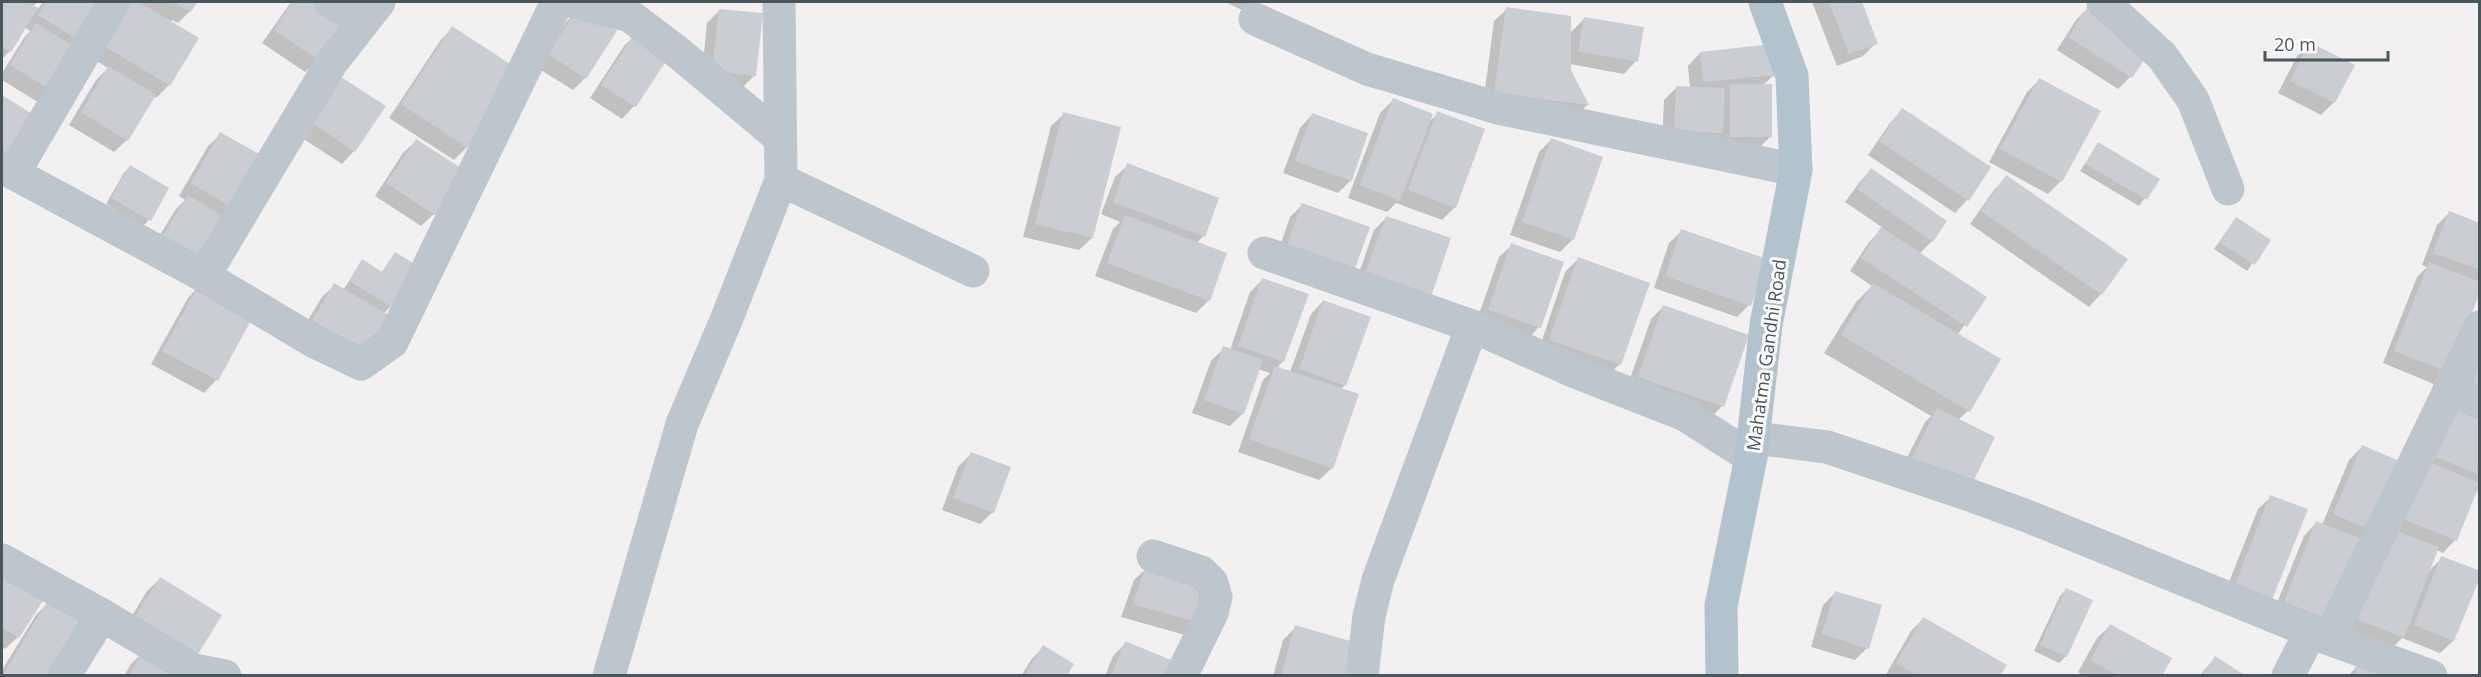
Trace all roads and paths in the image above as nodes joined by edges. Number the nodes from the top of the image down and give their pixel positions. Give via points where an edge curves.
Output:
1 (114, 2) edge
2 (330, 2) edge
3 (557, 2) edge
4 (574, 2) edge
5 (779, 2) edge
6 (1765, 2) edge
7 (2103, 2) edge
8 (372, 11) edge
9 (1255, 20) dead end
10 (780, 138) junction
11 (8, 170) edge
12 (1796, 171) junction
13 (781, 180) junction
14 (2228, 189) dead end
15 (1264, 253) dead end
16 (973, 271) dead end
17 (204, 276) junction
18 (1472, 326) junction
19 (2480, 327) edge
20 (2449, 389) junction
21 (2480, 403) edge
22 (1753, 448) junction
23 (1153, 556) dead end
24 (2, 560) edge
25 (102, 615) junction
26 (2320, 635) junction
27 (64, 675) edge
28 (225, 675) edge
29 (609, 675) edge
30 (1181, 675) edge
31 (1362, 675) edge
32 (1722, 675) edge
33 (2288, 675) edge
34 (2431, 675) edge

1 - 11 street
2 - 8 street
3 - 17 street via 392,342 361,364 313,341
4 - 10 street via 630,16
5 - 10 street
6 - 12 main road, Mahatma Gandhi Road via 1792,76
7 - 14 street via 2162,56 2193,99
8 - 17 street via 332,62
9 - 12 street via 1367,69 1498,108
10 - 13 street
11 - 17 street
12 - 22 main road, Mahatma Gandhi Road via 1766,325
13 - 16 street
13 - 29 street via 682,424
15 - 18 street
18 - 22 street via 1685,415
18 - 31 street via 1378,580
19 - 20 street
20 - 21 street
20 - 26 street
22 - 26 street via 1827,447 1900,471 2027,516
22 - 32 main road, Mahatma Gandhi Road via 1721,606
23 - 30 street via 1201,572 1212,583 1216,597
24 - 25 street
25 - 27 street
25 - 28 street via 194,670
26 - 33 street
26 - 34 street

